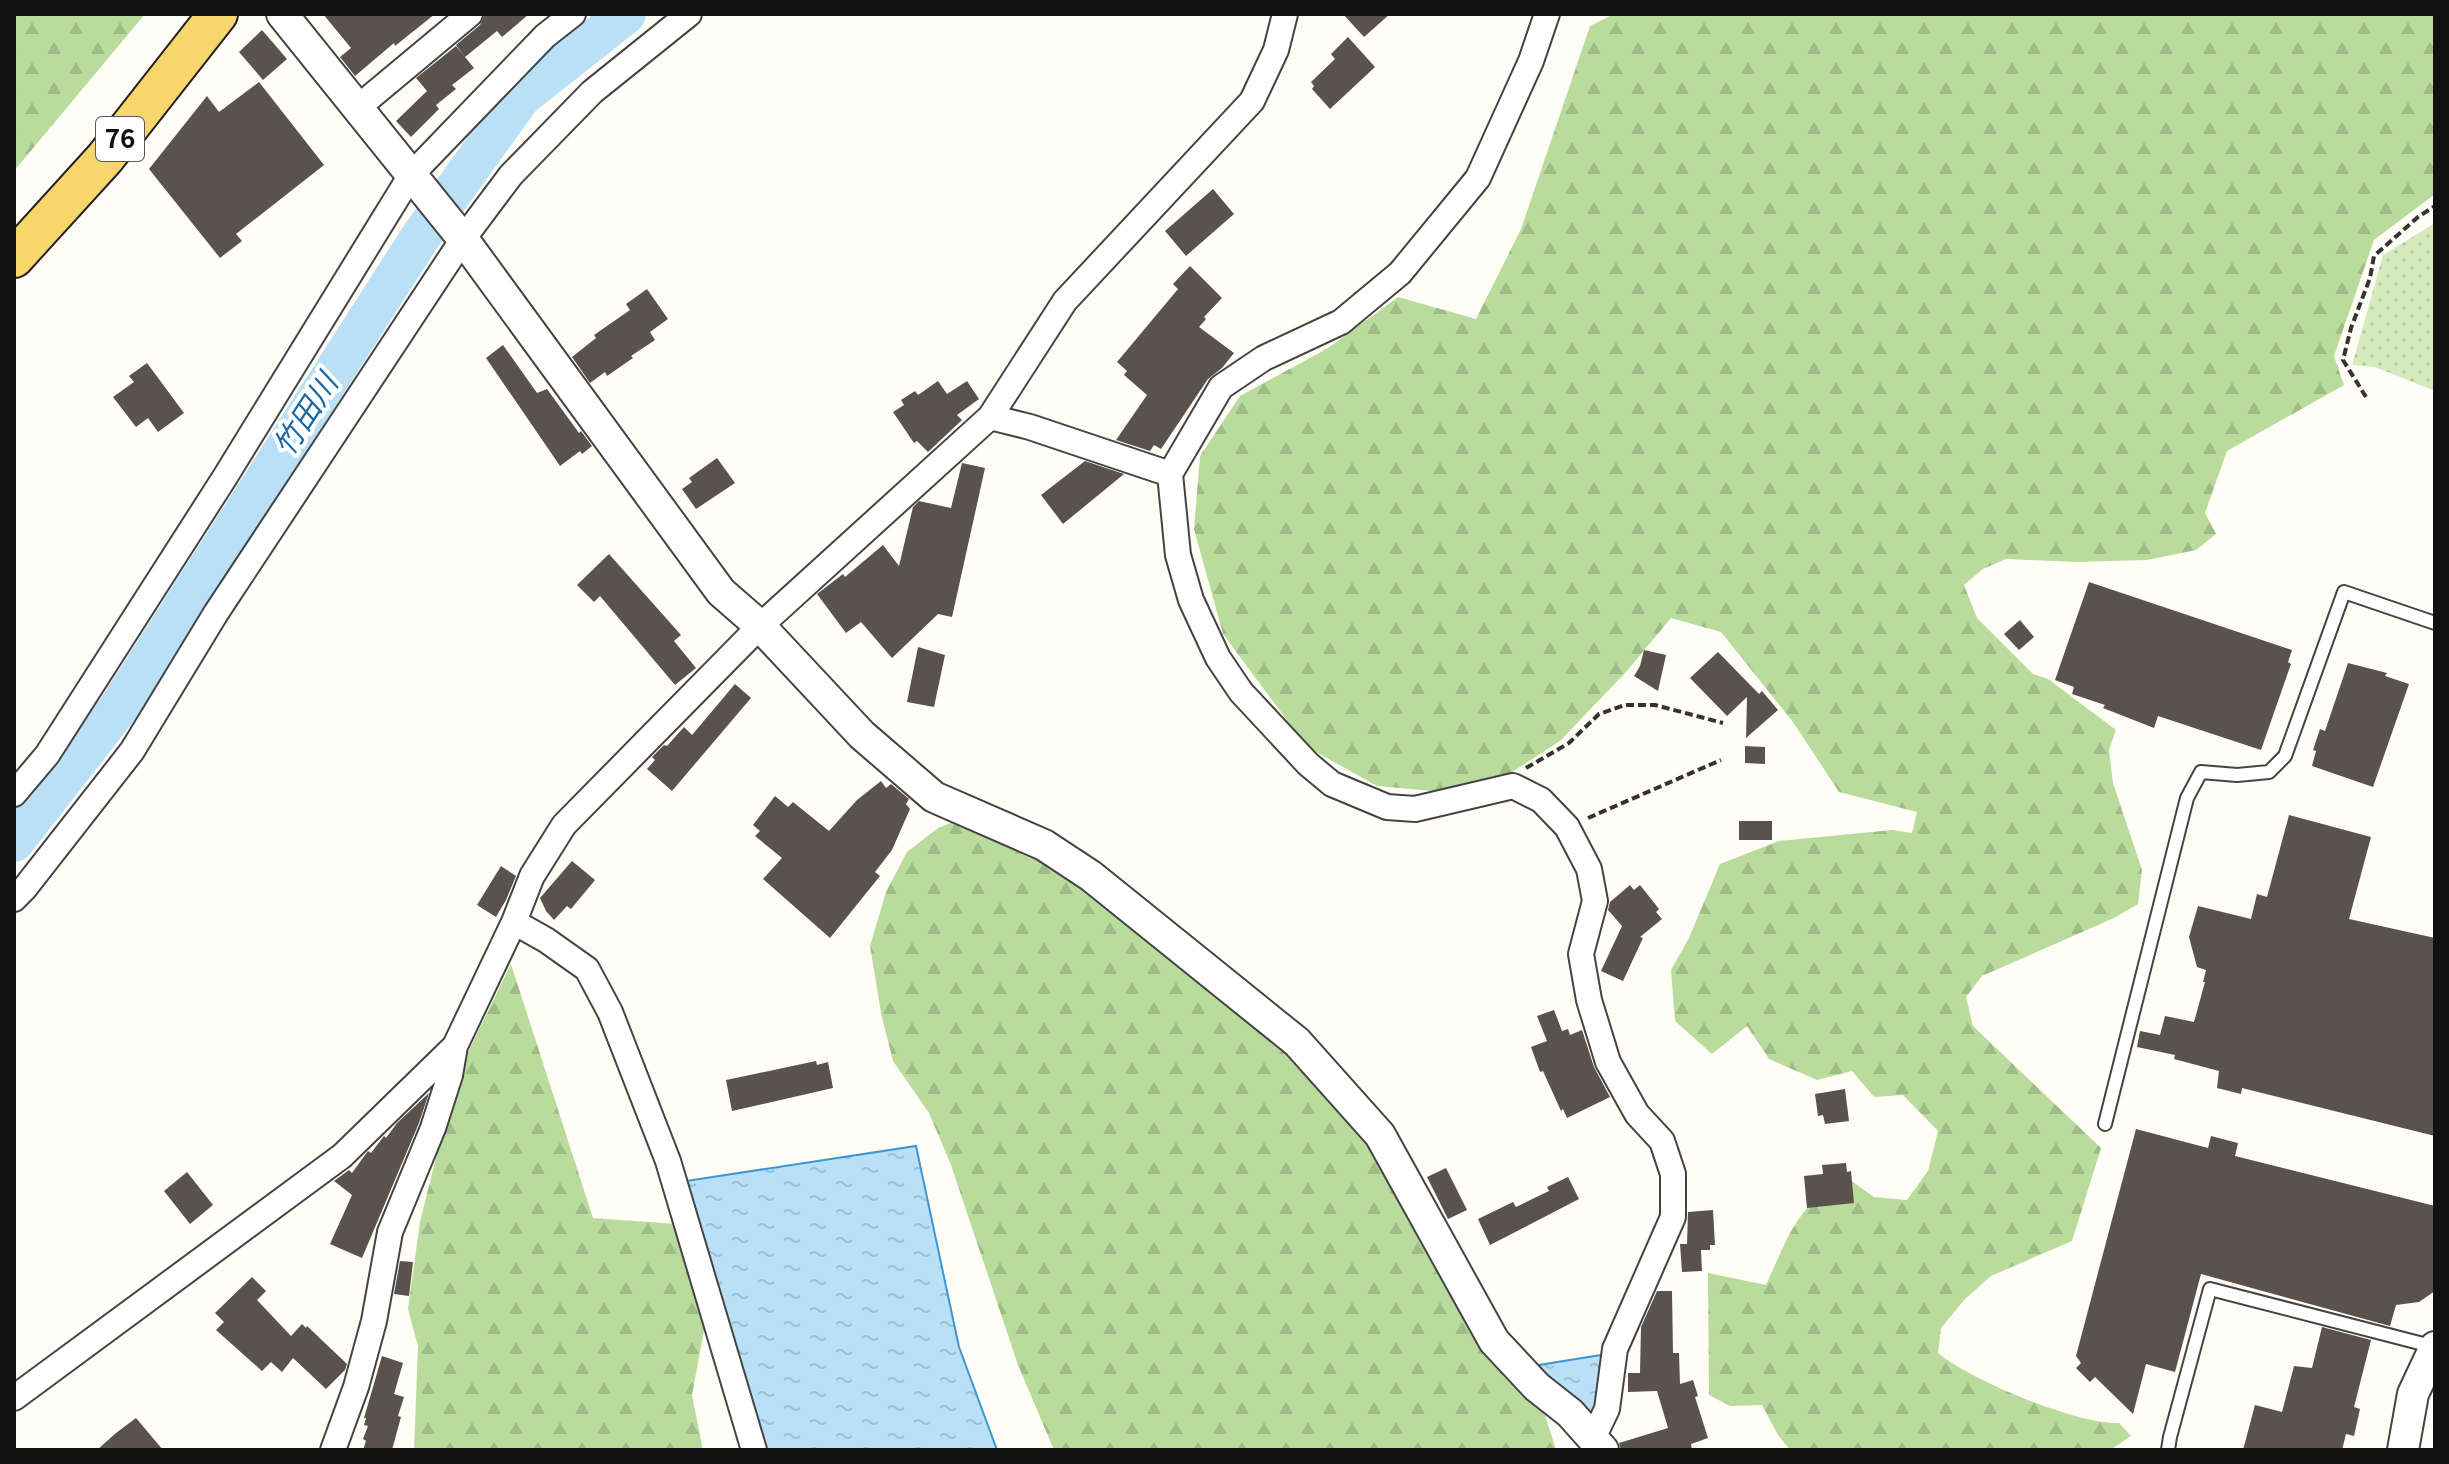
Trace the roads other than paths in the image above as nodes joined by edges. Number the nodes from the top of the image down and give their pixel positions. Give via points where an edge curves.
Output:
1 (218, 14) edge
2 (282, 14) edge
3 (470, 14) edge
4 (573, 14) edge
5 (689, 14) edge
6 (1285, 14) edge
7 (1547, 14) edge
8 (356, 109) junction
9 (413, 177) junction
10 (461, 237) junction
11 (14, 258) edge
12 (990, 417) junction
13 (1170, 474) junction
14 (2435, 623) edge
15 (760, 626) junction
16 (14, 794) edge
17 (14, 899) edge
18 (514, 922) junction
19 (455, 1046) junction
20 (2105, 1124) dead end
21 (2435, 1347) edge
22 (14, 1398) edge
23 (1598, 1444) edge
24 (333, 1450) edge
25 (754, 1450) edge
26 (2168, 1450) edge
27 (2403, 1450) edge

1 - 11 main road, 76 via 105,158
2 - 8 street
3 - 8 street
4 - 9 street via 545,36
5 - 10 street via 592,92 511,175
6 - 12 street via 1276,50 1252,101 1065,301
7 - 13 street via 1478,178 1400,273 1341,322 1264,358 1221,387
8 - 9 street
9 - 10 street
9 - 16 street via 47,755
10 - 15 street via 721,592
10 - 17 street via 132,751
12 - 13 street
12 - 15 street
13 - 23 street via 1178,555 1191,600 1218,658 1241,692 1308,764 1332,784 1387,807 1415,809 1513,786 1541,800 1567,827 1589,869 1595,901 1581,954 1589,1000 1608,1062 1637,1114 1662,1141 1673,1174 1673,1217 1615,1349
14 - 20 lane via 2344,592 2285,756 2269,772 2201,772 2187,798
15 - 18 street via 564,825 532,876
15 - 23 street via 862,735 934,797 1044,845 1091,876 1297,1042 1380,1135 1494,1341
18 - 19 street
18 - 25 street via 587,969 610,1012 668,1161
19 - 22 street via 342,1156
19 - 24 street via 433,1128 390,1232 370,1334
21 - 26 lane via 2210,1289
21 - 27 street via 2413,1394

